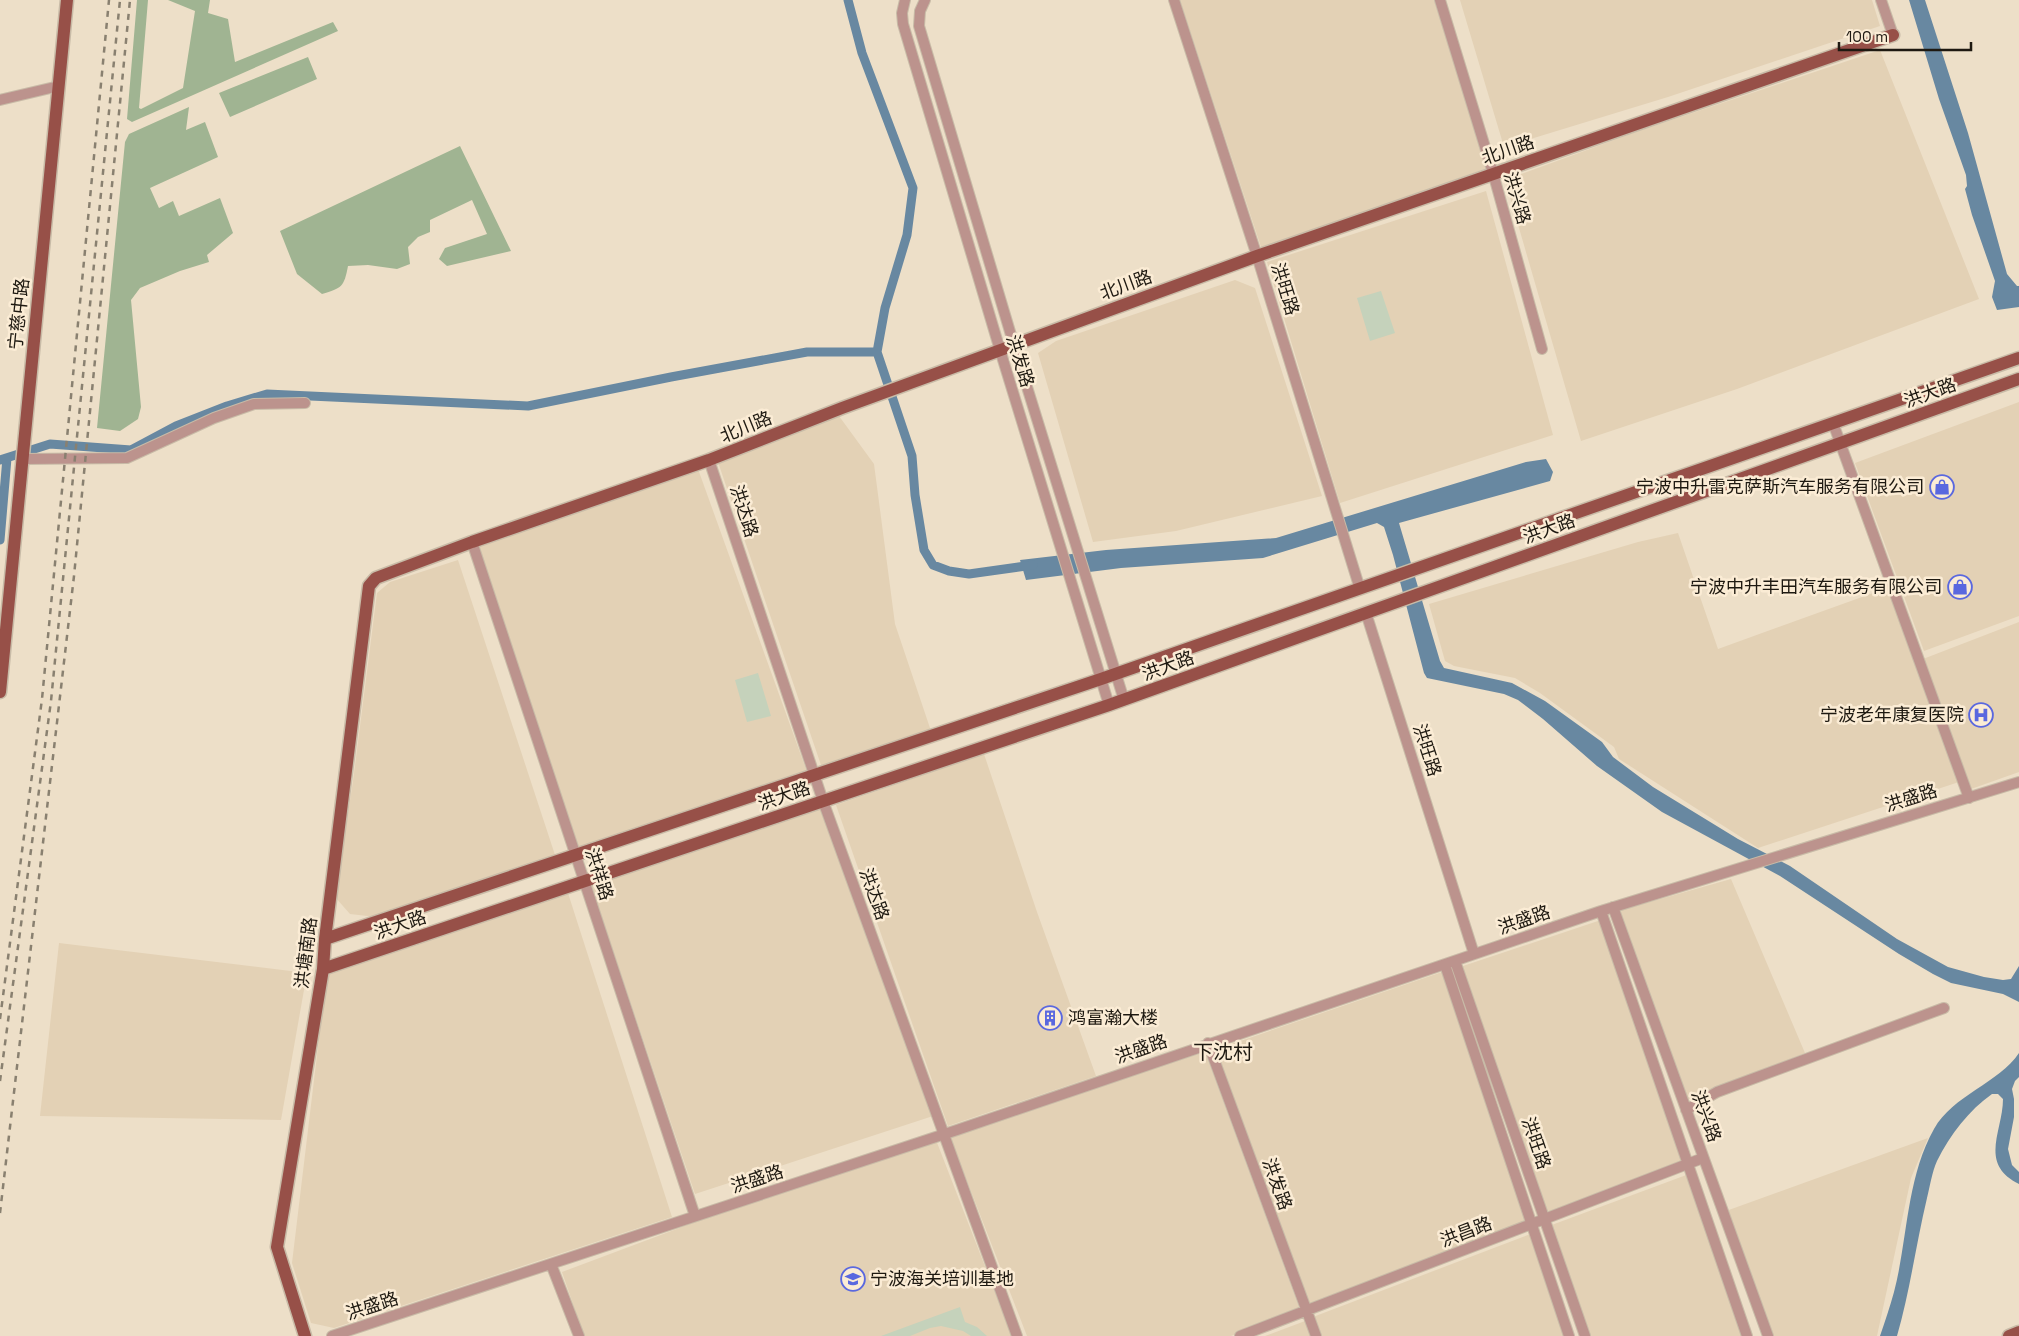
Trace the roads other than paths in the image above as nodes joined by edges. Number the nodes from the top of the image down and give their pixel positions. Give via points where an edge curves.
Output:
1 (68, 0) edge
2 (905, 0) edge
3 (924, 0) edge
4 (1174, 0) edge
5 (1440, 0) edge
6 (1881, 0) edge
7 (1892, 35) joint
8 (59, 86) junction
9 (0, 100) edge
10 (1493, 174) junction
11 (1258, 256) junction
12 (1014, 345) junction
13 (1542, 349) dead end
14 (1000, 350) junction
15 (2019, 358) edge
16 (2019, 380) edge
17 (305, 403) dead end
18 (1833, 423) junction
19 (1840, 443) junction
20 (23, 459) junction
21 (709, 460) junction
22 (472, 542) junction
23 (376, 578) joint
24 (1360, 588) junction
25 (1366, 613) junction
26 (1116, 674) junction
27 (1101, 680) junction
28 (0, 692) edge
29 (1124, 700) junction
30 (1109, 705) junction
31 (815, 775) junction
32 (2019, 782) edge
33 (1969, 798) junction
34 (823, 801) junction
35 (576, 856) junction
36 (584, 881) junction
37 (1613, 907) junction
38 (1601, 911) junction
39 (325, 940) junction
40 (1474, 954) junction
41 (1456, 961) junction
42 (1445, 965) junction
43 (323, 969) junction
44 (1944, 1008) dead end
45 (1208, 1043) junction
46 (1686, 1110) junction
47 (944, 1134) junction
48 (1703, 1158) junction
49 (1688, 1164) junction
50 (695, 1216) junction
51 (1544, 1219) junction
52 (1532, 1224) junction
53 (551, 1264) junction
54 (1306, 1310) junction
55 (2019, 1332) edge
56 (307, 1334) edge
57 (332, 1336) edge
58 (578, 1336) edge
59 (1017, 1336) edge
60 (1240, 1336) edge
61 (1316, 1336) edge
62 (1569, 1336) edge
63 (1585, 1336) edge
64 (1747, 1336) edge
65 (1768, 1336) edge
66 (2009, 1336) edge

1 - 8 main road, 宁慈中路
2 - 14 street, 洪发路 via 903,24
3 - 12 street, 洪发路 via 919,26
4 - 11 street, 洪旺路
5 - 10 street, 洪兴路
6 - 7 street
7 - 10 main road, 北川路
8 - 9 street
8 - 20 main road, 宁慈中路
10 - 11 main road, 北川路
10 - 13 street, 洪兴路
11 - 12 main road, 北川路
11 - 24 street, 洪旺路
12 - 14 main road, 北川路
12 - 26 street, 洪发路
14 - 21 main road, 北川路
14 - 27 street, 洪发路
15 - 18 main road, 洪大路
16 - 19 main road, 洪大路
17 - 20 street via 254,404 214,418 128,458
18 - 19 street
18 - 24 main road, 洪大路
19 - 25 main road, 洪大路
19 - 33 street
20 - 28 main road, 宁慈中路
21 - 22 main road, 北川路
21 - 31 street, 洪达路
22 - 23 main road, 北川路
22 - 35 street, 洪祥路
23 - 39 main road, 洪塘南路 via 369,586
24 - 26 main road, 洪大路
25 - 29 main road, 洪大路
25 - 40 street, 洪旺路
26 - 27 main road, 洪大路
26 - 29 street, 洪发路
27 - 30 street, 洪发路
27 - 31 main road, 洪大路
29 - 30 main road, 洪大路
30 - 34 main road, 洪大路
31 - 34 street, 洪达路
31 - 35 main road, 洪大路
32 - 33 street, 洪盛路
33 - 37 street, 洪盛路
34 - 36 main road, 洪大路
34 - 47 street, 洪达路
35 - 36 street, 洪祥路
35 - 39 main road, 洪大路
36 - 43 main road, 洪大路
36 - 50 street, 洪祥路
37 - 38 street, 洪盛路
37 - 46 street, 洪兴路
38 - 40 street, 洪盛路
38 - 49 street, 洪兴路
39 - 43 main road, 洪塘南路
40 - 41 street, 洪盛路
41 - 42 street, 洪盛路
41 - 51 street, 洪旺路
42 - 45 street, 洪盛路
42 - 52 street, 洪旺路
43 - 56 main road, 洪塘南路 via 277,1247
44 - 46 street via 1717,1092
45 - 47 street, 洪盛路
45 - 54 street, 洪发路
46 - 48 street, 洪兴路
47 - 50 street, 洪盛路
47 - 59 street, 洪达路
48 - 49 street, 洪昌路
48 - 65 street, 洪兴路
49 - 51 street, 洪昌路
49 - 64 street, 洪兴路
50 - 53 street, 洪盛路
51 - 52 street, 洪昌路
51 - 63 street, 洪旺路
52 - 54 street, 洪昌路
52 - 62 street, 洪旺路
53 - 57 street, 洪盛路
53 - 58 street
54 - 60 street, 洪昌路
54 - 61 street, 洪发路
55 - 66 main road

